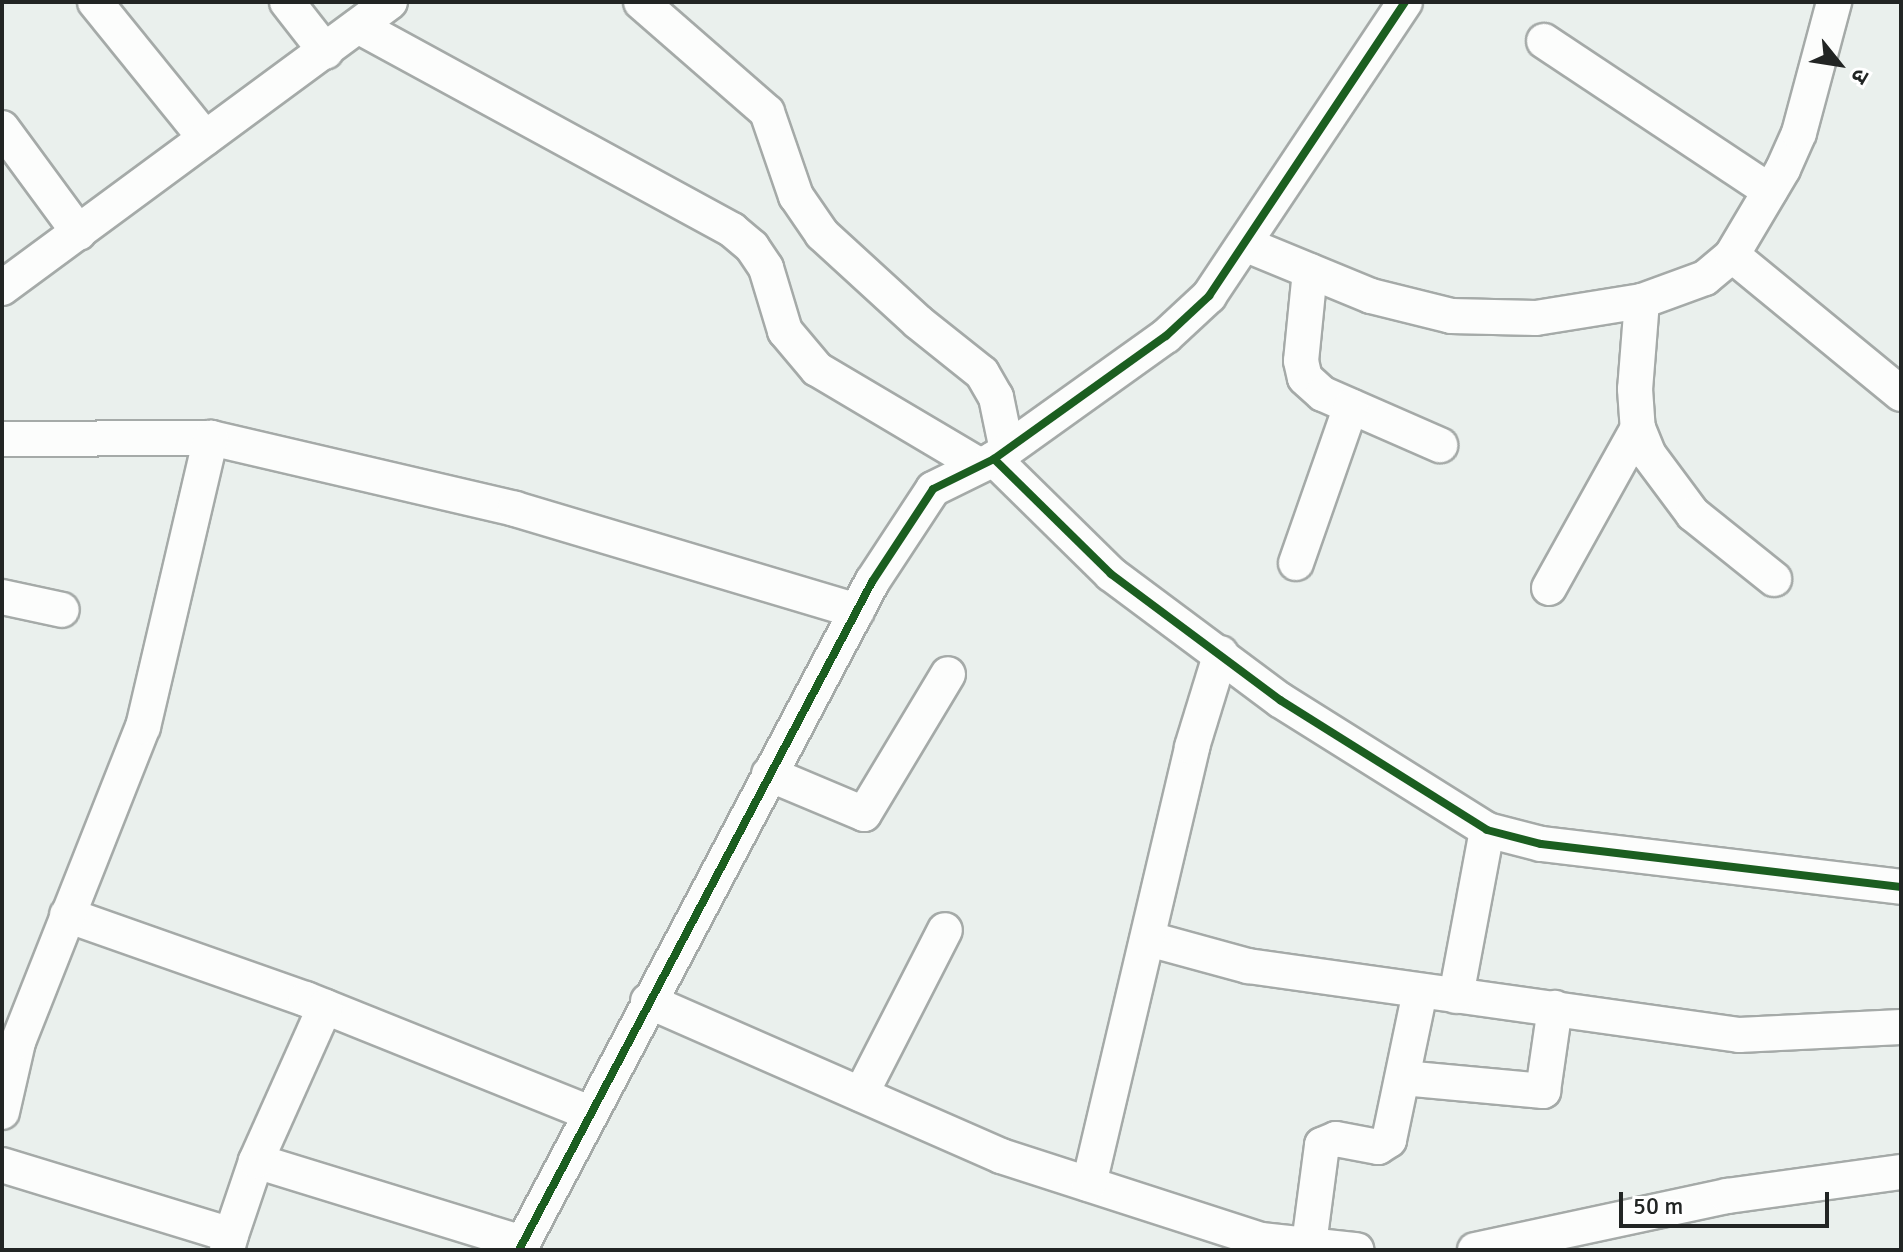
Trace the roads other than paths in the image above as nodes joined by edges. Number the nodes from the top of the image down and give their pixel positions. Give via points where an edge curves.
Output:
1 (95, 2) edge
2 (287, 2) edge
3 (390, 2) edge
4 (641, 2) edge
5 (1405, 2) edge
6 (1834, 2) edge
7 (358, 26) junction
8 (1544, 41) dead end
9 (326, 52) junction
10 (2, 128) edge
11 (205, 138) junction
12 (1770, 191) junction
13 (79, 233) junction
14 (1247, 245) junction
15 (1732, 255) junction
16 (1310, 271) junction
17 (2, 288) edge
18 (1642, 301) junction
19 (1901, 394) edge
20 (1351, 406) junction
21 (1638, 428) junction
22 (211, 438) junction
23 (2, 439) edge
24 (1440, 445) dead end
25 (993, 458) junction
26 (1296, 563) dead end
27 (1774, 579) dead end
28 (1549, 588) dead end
29 (2, 597) edge
30 (62, 610) dead end
31 (857, 611) junction
32 (1221, 653) junction
33 (948, 674) dead end
34 (769, 774) junction
35 (1487, 830) junction
36 (1901, 887) edge
37 (67, 915) junction
38 (945, 930) dead end
39 (1149, 939) junction
40 (1420, 992) junction
41 (1456, 996) junction
42 (648, 1001) junction
43 (325, 1007) junction
44 (1555, 1008) junction
45 (1901, 1027) edge
46 (1403, 1078) junction
47 (861, 1094) junction
48 (2, 1112) edge
49 (589, 1113) junction
50 (256, 1161) junction
51 (2, 1165) edge
52 (1901, 1172) edge
53 (1089, 1184) junction
54 (229, 1243) edge
55 (1309, 1244) junction
56 (1260, 1245) edge
57 (520, 1247) edge
58 (1356, 1250) edge
59 (1475, 1250) edge

1 - 11 street
2 - 9 street
3 - 7 street
4 - 25 street via 767,112 796,196 822,234 982,373 996,397
5 - 14 street
6 - 12 street via 1799,133
7 - 9 street
7 - 25 street via 732,230 766,268 785,331 817,369
8 - 12 street
9 - 11 street
10 - 13 street
11 - 13 street
12 - 15 street
13 - 17 street
14 - 16 street
14 - 25 street via 1209,296 1166,336
15 - 18 street via 1705,278
15 - 19 street
16 - 18 street via 1371,296 1451,316 1536,318
16 - 20 street via 1303,372 1315,389
18 - 21 street via 1635,389
20 - 24 street
20 - 26 street
21 - 27 street via 1649,455 1685,505
21 - 28 street
22 - 23 street
22 - 31 street via 515,509
22 - 37 street via 143,727
25 - 31 street via 933,489
25 - 32 street via 1111,574
29 - 30 street
31 - 34 street
32 - 35 street via 1280,700
32 - 39 street via 1192,747
33 - 34 street via 864,814
34 - 42 street
35 - 36 street via 1541,844
35 - 41 street
37 - 43 street
37 - 48 street via 18,1042
38 - 47 street
39 - 40 street via 1248,966
39 - 53 street
40 - 41 street
40 - 46 street
41 - 44 street
42 - 47 street
42 - 49 street
43 - 49 street
43 - 50 street
44 - 45 street via 1739,1035
44 - 46 street via 1543,1091
46 - 55 street via 1391,1134 1383,1146 1336,1139 1322,1145
47 - 53 street via 1001,1156
49 - 57 street
50 - 54 street
50 - 57 street
51 - 54 street
52 - 59 street via 1727,1196
53 - 56 street
55 - 56 street
55 - 58 street

